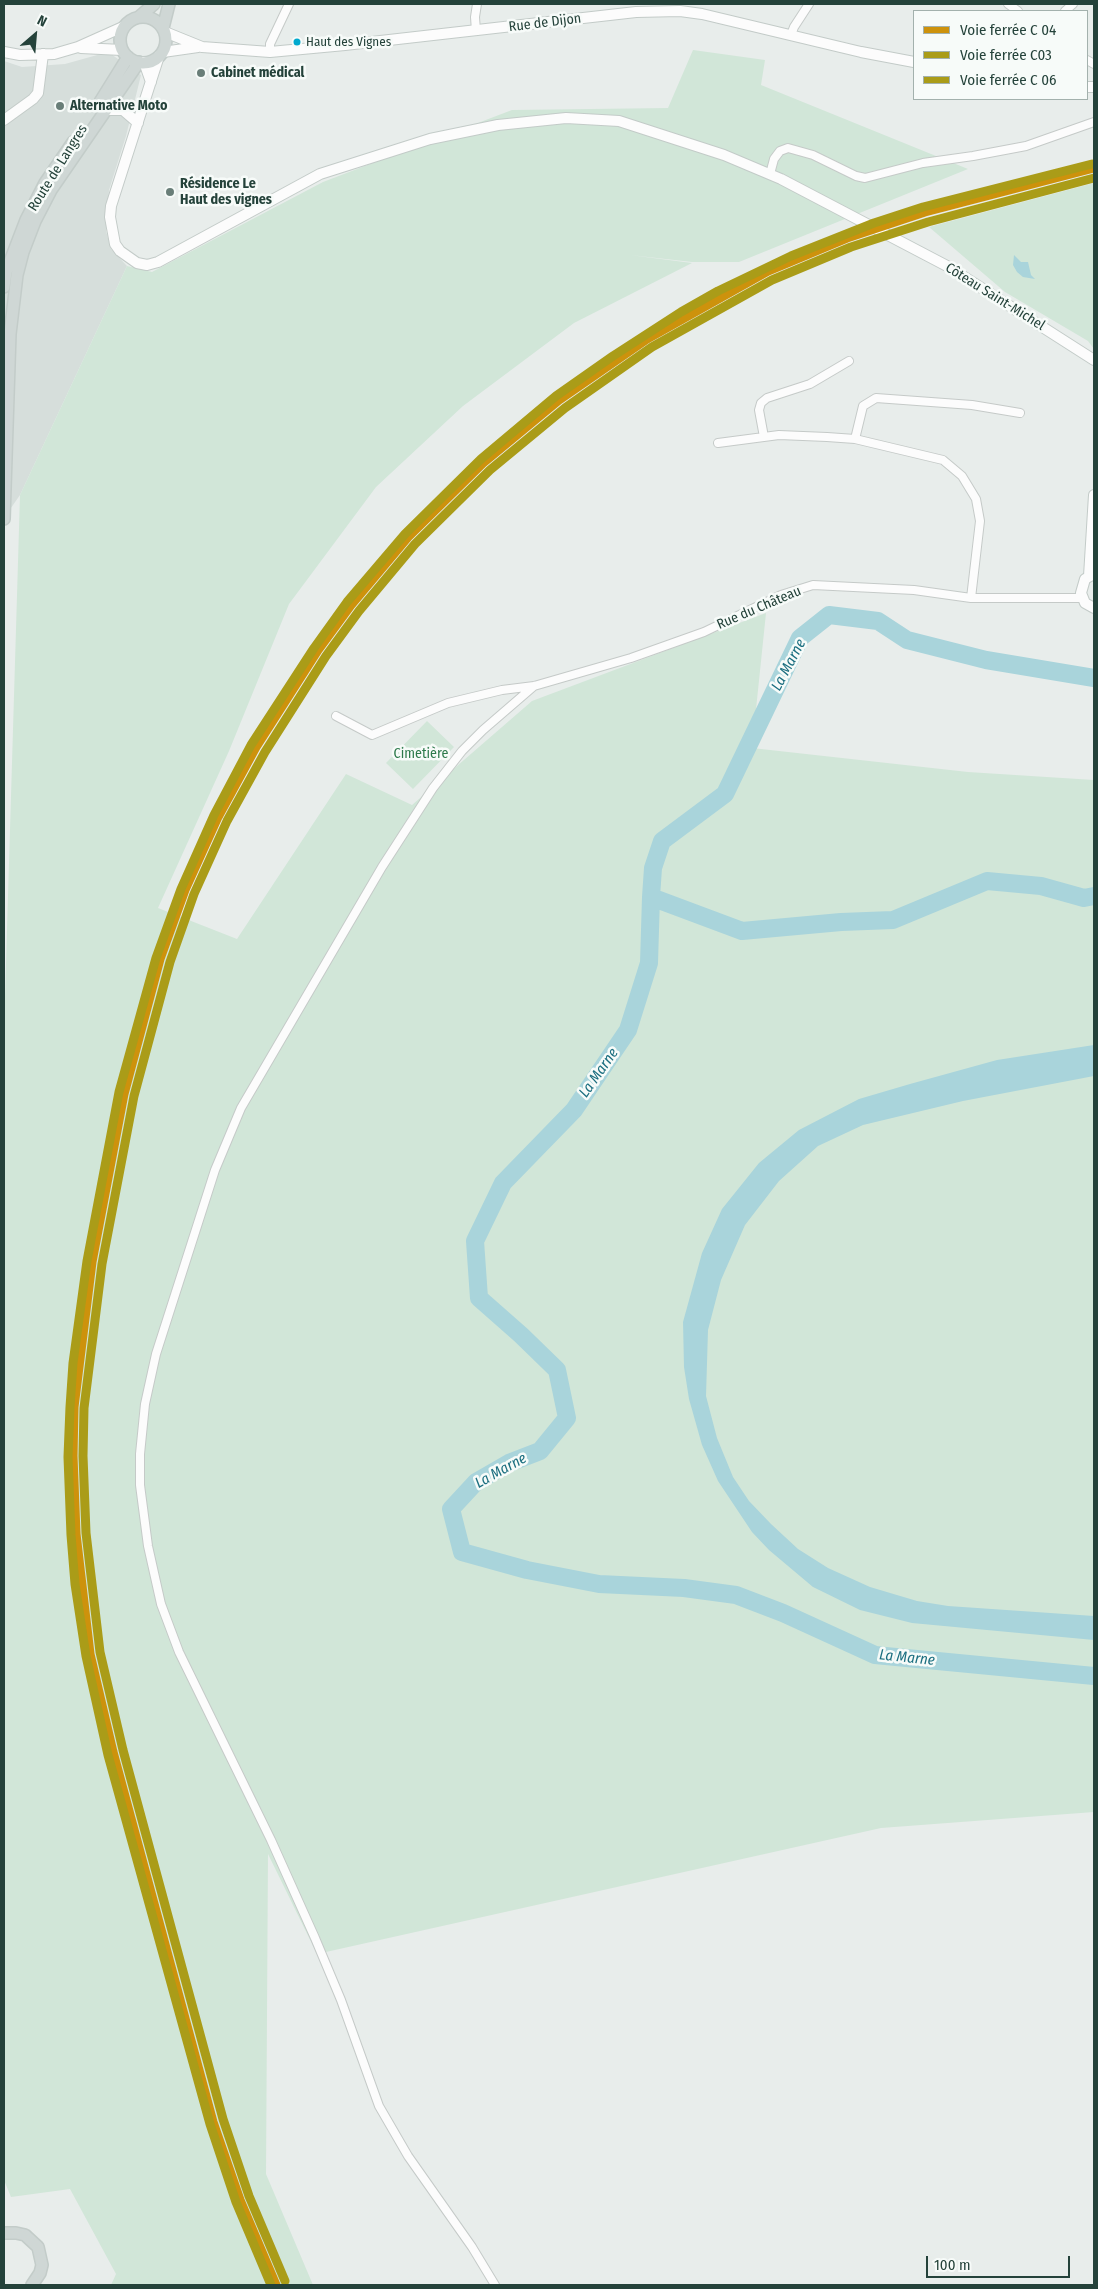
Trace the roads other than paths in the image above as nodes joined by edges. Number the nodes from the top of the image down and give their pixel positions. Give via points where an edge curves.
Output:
1 (154, 4) edge
2 (169, 4) edge
3 (289, 4) edge
4 (478, 4) edge
5 (809, 4) edge
6 (139, 17) junction
7 (125, 26) junction
8 (164, 30) junction
9 (476, 31) junction
10 (791, 35) junction
11 (202, 47) junction
12 (78, 48) junction
13 (4, 52) edge
14 (270, 52) junction
15 (43, 54) junction
16 (161, 54) junction
17 (134, 58) junction
18 (913, 62) edge
19 (151, 82) junction
20 (104, 110) junction
21 (4, 120) edge
22 (1094, 122) edge
23 (138, 123) junction
24 (770, 174) junction
25 (4, 273) edge
26 (4, 288) edge
27 (1094, 360) edge
28 (849, 361) dead end
29 (1020, 413) dead end
30 (764, 437) junction
31 (855, 439) junction
32 (718, 443) dead end
33 (1094, 495) edge
34 (4, 519) edge
35 (1092, 575) edge
36 (971, 598) junction
37 (1082, 598) junction
38 (1094, 608) edge
39 (534, 686) junction
40 (336, 716) dead end
41 (4, 2233) edge
42 (35, 2284) edge
43 (495, 2285) edge

1 - 6 main road
2 - 8 main road
3 - 14 street via 270,44
4 - 9 street
5 - 10 street
6 - 7 main road
6 - 8 main road via 150,18
7 - 12 street
7 - 17 main road via 120,39
8 - 11 street, Rue de Dijon
8 - 16 main road via 166,42
9 - 10 street, Rue de Dijon via 636,12 680,11
9 - 14 street, Rue de Dijon
10 - 18 street, Rue de Dijon
11 - 14 street, Rue de Dijon
11 - 16 street, Rue de Dijon
12 - 15 street
12 - 17 street
13 - 15 street
15 - 21 street via 38,92
16 - 17 main road via 154,60
16 - 19 street
17 - 19 street
17 - 20 main road, Route de Langres
17 - 25 main road, Route de Langres via 45,184
19 - 23 street
20 - 23 street via 122,110
20 - 34 main road, Route de Langres via 51,190 35,221 17,275 12,306
22 - 24 street via 1026,146 923,162 866,178 788,148 780,151 774,159
23 - 24 street, Côteau Saint-Michel via 111,206 110,226 120,251 130,260 147,265 320,174 430,139 498,125 566,118 619,121
24 - 27 street, Côteau Saint-Michel via 984,288
25 - 26 main road, Route de Langres
28 - 30 street via 810,384 761,403 759,410
29 - 31 street via 972,404 876,398 863,406
30 - 31 street via 796,435
30 - 32 street
31 - 36 street via 942,460 962,476 976,499 980,521
33 - 35 street
35 - 37 street via 1083,583
36 - 37 street, Rue du Château
36 - 39 street, Rue du Château via 914,590 813,585 781,595 704,632 631,658
37 - 38 street
39 - 40 street, Rue du Château via 448,703 372,736
39 - 43 street via 483,730 433,788 372,884 241,1108 215,1170 156,1354 145,1404 140,1454 140,1485 148,1546 161,1604 179,1652 315,1938 379,2106 408,2156
41 - 42 main road via 24,2235 38,2247 42,2265

